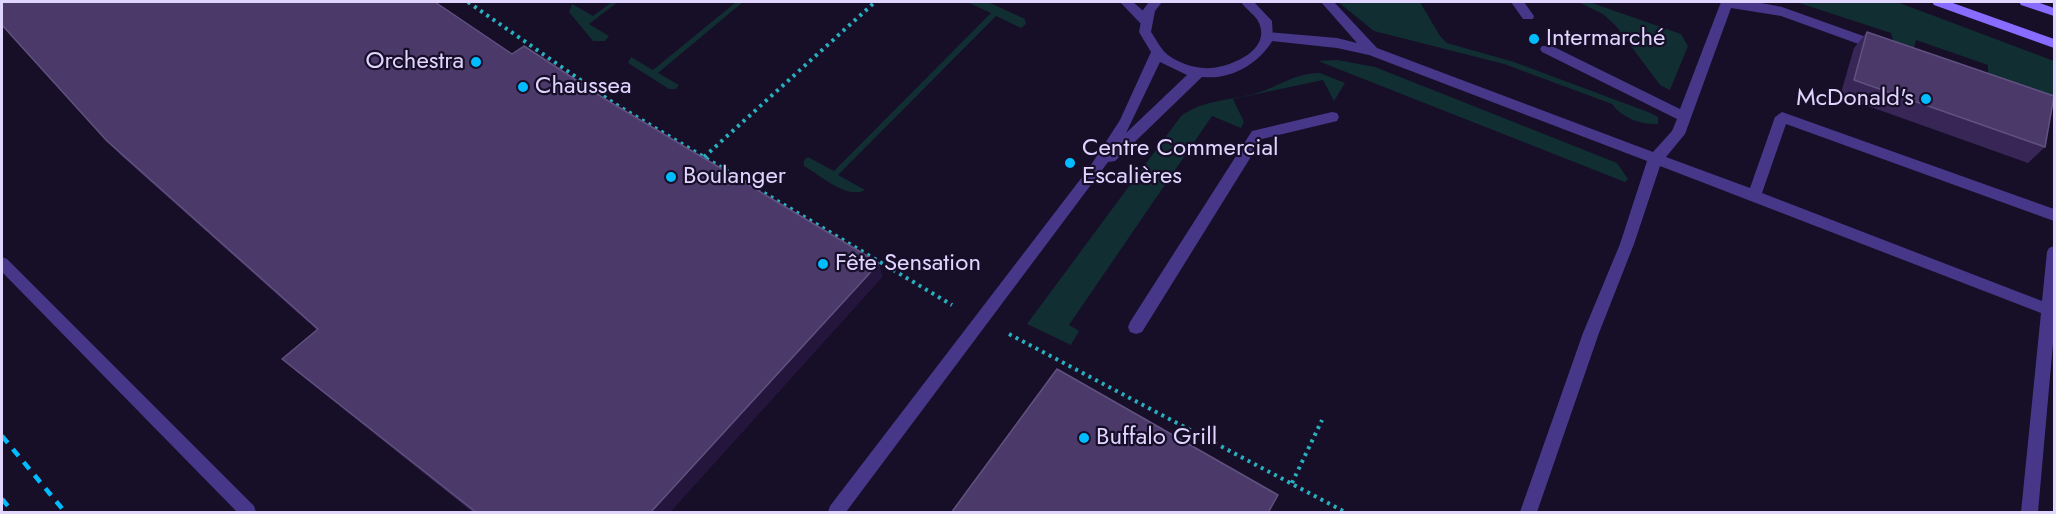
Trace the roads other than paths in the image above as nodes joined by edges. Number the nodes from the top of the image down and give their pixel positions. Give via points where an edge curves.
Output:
1 (1126, 2) edge
2 (1156, 2) edge
3 (1327, 2) edge
4 (1517, 2) edge
5 (1938, 2) edge
6 (2025, 2) edge
7 (1252, 3) edge
8 (2055, 12) edge
9 (1528, 16) dead end
10 (1145, 20) junction
11 (1267, 37) junction
12 (2055, 44) edge
13 (1547, 49) dead end
14 (1886, 49) edge
15 (1372, 51) junction
16 (1157, 53) junction
17 (1199, 72) junction
18 (1332, 117) dead end
19 (1685, 117) junction
20 (1655, 159) junction
21 (1094, 172) junction
22 (1754, 196) junction
23 (2055, 215) edge
24 (2055, 252) edge
25 (2, 263) edge
26 (2049, 310) junction
27 (1136, 327) dead end
28 (248, 513) edge
29 (836, 513) edge
30 (1528, 513) edge
31 (2030, 513) edge

1 - 10 street
2 - 10 street
3 - 15 street
4 - 9 street
5 - 12 main road
6 - 8 main road
7 - 11 street via 1264,20
10 - 16 street via 1149,43
11 - 15 street
11 - 17 street via 1263,50 1244,65 1219,73
13 - 19 street
14 - 19 street via 1763,6 1726,4
15 - 20 street
16 - 17 street via 1183,69
16 - 21 street via 1126,122
17 - 21 street
18 - 27 street via 1257,135
19 - 20 street via 1678,134
20 - 22 street
20 - 30 street
21 - 29 street
22 - 23 street via 1782,117
22 - 26 street
24 - 26 street
25 - 28 street
26 - 31 street

